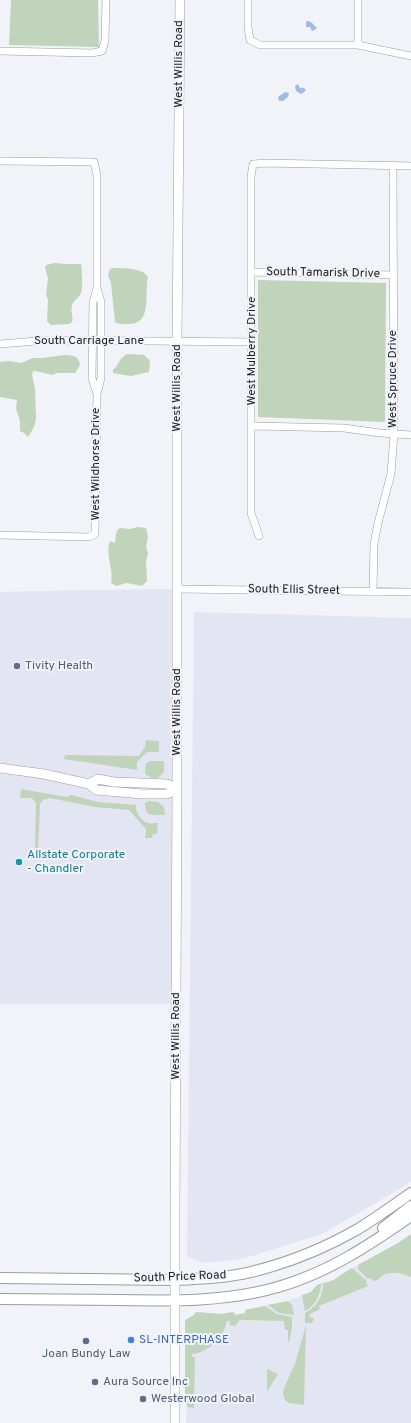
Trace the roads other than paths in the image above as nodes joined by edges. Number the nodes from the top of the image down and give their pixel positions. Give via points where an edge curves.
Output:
1 (106, 0) edge
2 (180, 0) edge
3 (248, 0) edge
4 (358, 0) edge
5 (358, 45) junction
6 (0, 51) edge
7 (411, 56) edge
8 (0, 161) edge
9 (393, 165) junction
10 (411, 166) edge
11 (252, 272) junction
12 (393, 275) junction
13 (97, 288) junction
14 (92, 340) junction
15 (100, 340) junction
16 (177, 342) junction
17 (252, 342) junction
18 (0, 344) edge
19 (97, 394) junction
20 (251, 426) junction
21 (394, 434) junction
22 (411, 435) edge
23 (0, 535) edge
24 (259, 536) dead end
25 (177, 589) junction
26 (374, 592) junction
27 (411, 592) edge
28 (0, 768) edge
29 (177, 789) junction
30 (411, 1193) edge
31 (411, 1206) edge
32 (411, 1216) edge
33 (364, 1248) junction
34 (0, 1278) edge
35 (175, 1280) junction
36 (0, 1299) edge
37 (175, 1301) junction
38 (175, 1423) edge

1 - 6 street via 105,41 102,51
2 - 16 street, West Willis Road
3 - 5 street via 250,40 260,45
4 - 5 street
5 - 7 street
8 - 13 street, West Wildhorse Drive via 94,162 97,175
9 - 10 street
9 - 11 street, West Mulberry Drive via 253,164
9 - 12 street, West Spruce Drive
11 - 12 street, South Tamarisk Drive
11 - 17 street, West Mulberry Drive
12 - 21 street, West Spruce Drive
13 - 14 street, West Wildhorse Drive via 93,302
13 - 15 street, West Wildhorse Drive via 101,302
14 - 15 street, South Carriage Lane
14 - 18 street, South Carriage Lane
14 - 19 street, West Wildhorse Drive via 92,378
15 - 16 street, South Carriage Lane
15 - 19 street, West Wildhorse Drive via 101,378
16 - 17 street, South Carriage Lane
16 - 25 street, West Willis Road
17 - 20 street, West Mulberry Drive
19 - 23 street, West Wildhorse Drive via 95,534
20 - 21 street via 344,428
20 - 24 street, West Mulberry Drive via 251,513
21 - 22 street
21 - 26 street, West Spruce Drive via 391,474 374,544
25 - 26 street, South Ellis Street
25 - 29 street, West Willis Road
26 - 27 street, South Ellis Street
28 - 29 street via 89,784 98,779 166,784
29 - 35 street, West Willis Road
30 - 35 main road, South Price Road via 336,1241 277,1265 203,1279
31 - 33 main road via 380,1230
32 - 33 main road, South Price Road
33 - 37 main road, South Price Road via 334,1265 279,1287 222,1298
34 - 35 main road, South Price Road
35 - 37 street, West Willis Road
36 - 37 main road, South Price Road
37 - 38 street, West Willis Road

